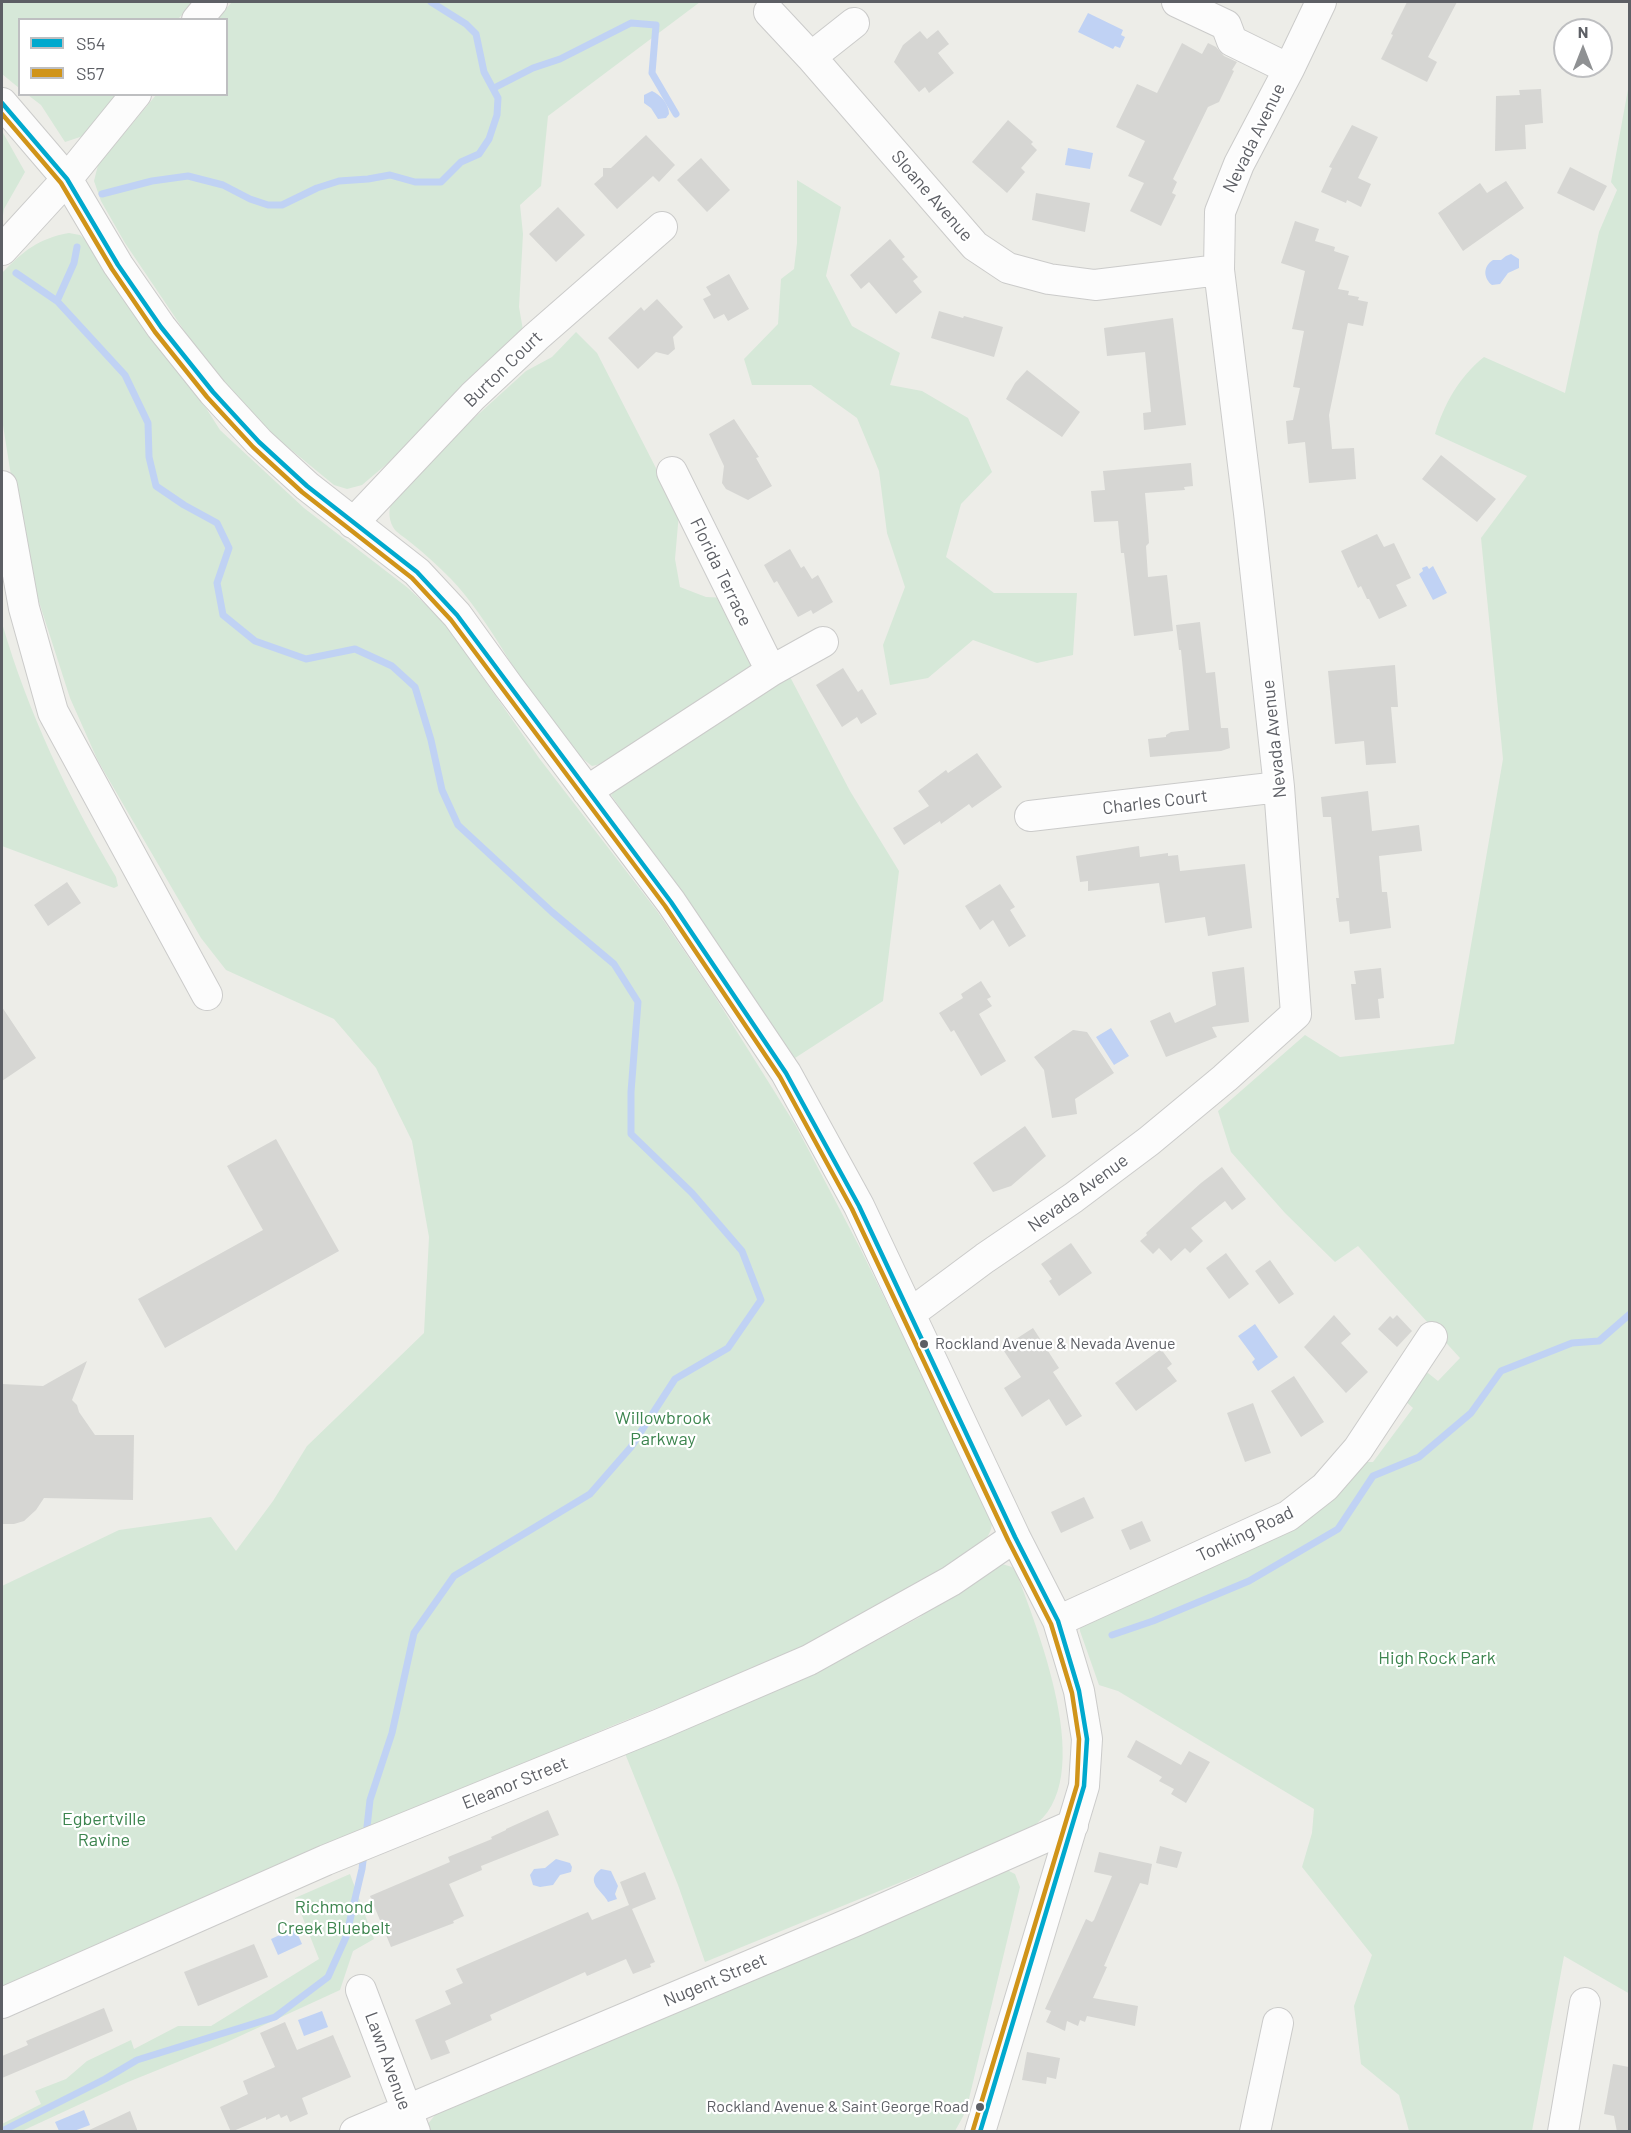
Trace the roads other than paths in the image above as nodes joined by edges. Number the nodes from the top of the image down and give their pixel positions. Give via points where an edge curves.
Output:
1 (212, 2) edge
2 (1177, 2) edge
3 (1321, 2) edge
4 (769, 12) dead end
5 (199, 18) edge
6 (854, 23) dead end
7 (811, 57) junction
8 (1292, 60) junction
9 (133, 96) edge
10 (2, 103) edge
11 (67, 179) junction
12 (662, 227) dead end
13 (2, 250) edge
14 (1219, 270) junction
15 (672, 472) dead end
16 (2, 486) edge
17 (353, 523) junction
18 (823, 642) dead end
19 (771, 671) junction
20 (1279, 787) junction
21 (587, 790) junction
22 (1030, 816) dead end
23 (207, 995) dead end
24 (911, 1314) junction
25 (1432, 1337) dead end
26 (1015, 1537) junction
27 (1058, 1621) junction
28 (1073, 1825) junction
29 (362, 1990) dead end
30 (2, 2003) edge
31 (1585, 2003) dead end
32 (1278, 2024) dead end
33 (410, 2121) edge
34 (355, 2132) edge
35 (980, 2132) edge
36 (1255, 2132) edge
37 (1563, 2132) edge

1 - 5 street
2 - 8 street via 1226,25 1233,41
3 - 8 street, Nevada Avenue
4 - 7 street, Sloane Avenue
6 - 7 street
7 - 14 street, Sloane Avenue via 975,246 1008,268 1095,285
8 - 14 street, Nevada Avenue via 1239,164 1220,212
9 - 11 street
10 - 11 street
11 - 13 street
11 - 17 street via 117,265 213,392 259,442
12 - 17 street, Burton Court via 473,396
14 - 20 street, Nevada Avenue
15 - 19 street, Florida Terrace
16 - 23 street via 24,608 53,712
17 - 21 street via 417,572 457,615
18 - 19 street
19 - 21 street
20 - 22 street, Charles Court
20 - 24 street, Nevada Avenue via 1296,1014 1149,1141
21 - 24 street via 671,902 786,1073 859,1206
24 - 26 street
25 - 27 street, Tonking Road via 1358,1449 1325,1487 1288,1516
26 - 27 street
26 - 30 street, Eleanor Street via 951,1581 833,1649 326,1860
27 - 28 street via 1079,1691 1087,1739 1084,1786
28 - 33 street, Nugent Street
28 - 35 street
29 - 33 street, Lawn Avenue
31 - 37 street
32 - 36 street
33 - 34 street, Nugent Street

